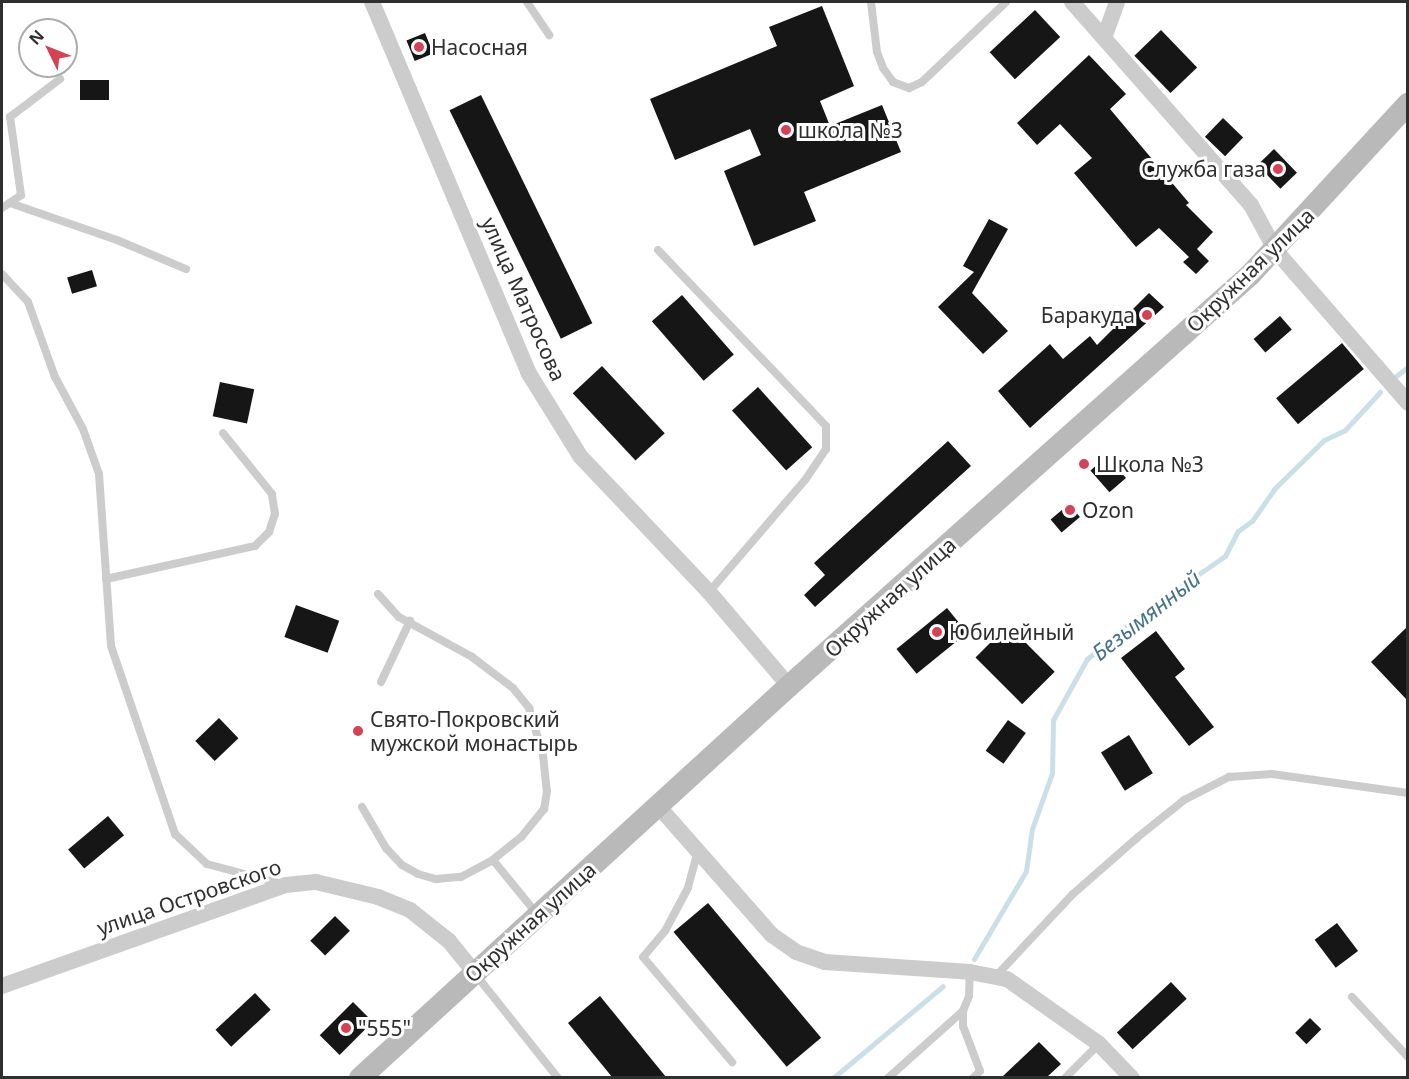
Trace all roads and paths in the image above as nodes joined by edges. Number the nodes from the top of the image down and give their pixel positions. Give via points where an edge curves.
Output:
1 (372, 2) edge
2 (527, 2) edge
3 (871, 2) edge
4 (1006, 2) edge
5 (1072, 2) edge
6 (1117, 2) edge
7 (549, 35) dead end
8 (1104, 38) junction
9 (60, 79) dead end
10 (1407, 104) edge
11 (10, 203) junction
12 (2, 208) edge
13 (658, 250) dead end
14 (1276, 251) junction
15 (186, 269) dead end
16 (2, 274) edge
17 (1403, 398) edge
18 (223, 433) dead end
19 (106, 579) junction
20 (709, 592) junction
21 (378, 594) dead end
22 (410, 621) junction
23 (381, 682) dead end
24 (789, 686) junction
25 (1407, 793) edge
26 (362, 807) dead end
27 (659, 807) junction
28 (697, 854) junction
29 (493, 860) junction
30 (286, 885) junction
31 (538, 915) junction
32 (474, 972) junction
33 (970, 972) junction
34 (995, 977) junction
35 (2, 986) edge
36 (1352, 997) dead end
37 (963, 1011) junction
38 (1100, 1044) junction
39 (1407, 1057) edge
40 (732, 1062) dead end
41 (360, 1077) edge
42 (558, 1077) edge
43 (888, 1077) edge
44 (973, 1077) edge
45 (1065, 1077) edge
46 (1132, 1077) edge

1 - 20 street, улица Матросова via 528,372 580,456
2 - 7 lane
3 - 4 lane via 877,52 883,68 893,82 909,87 922,82
5 - 8 street
6 - 8 street
8 - 14 street via 1251,205
9 - 11 lane via 10,117 21,195
10 - 14 main road, Окружная улица
11 - 12 lane
11 - 15 lane
13 - 20 lane via 826,426 826,449 805,480
14 - 17 street
14 - 24 main road, Окружная улица
16 - 19 lane via 28,302 55,377 83,429 99,474
18 - 19 lane via 272,494 275,514 269,532 255,546
19 - 30 lane via 111,646 175,834 207,864
20 - 24 street, улица Матросова
21 - 22 lane via 399,617
22 - 23 lane
22 - 29 lane via 472,657 513,688 529,708 543,755 547,791 543,809 521,837
24 - 27 main road, Окружная улица
25 - 34 lane via 1272,774 1229,777 1184,800 1138,837 1073,894
26 - 29 lane via 386,848 402,865 418,874 436,879 461,877
27 - 28 street
27 - 31 main road, Окружная улица
28 - 33 street via 772,935 796,952 825,962
28 - 40 lane via 688,888 665,931 643,957
29 - 31 lane
30 - 32 street, улица Островского via 316,882 378,897 410,910 449,940
30 - 35 street, улица Островского
31 - 32 main road, Окружная улица
32 - 41 main road, Окружная улица
32 - 42 lane
33 - 34 street
33 - 37 lane via 969,996
34 - 38 street via 1006,979
36 - 39 lane
37 - 43 lane
37 - 44 lane via 963,1026 980,1071
38 - 45 lane
38 - 46 street

